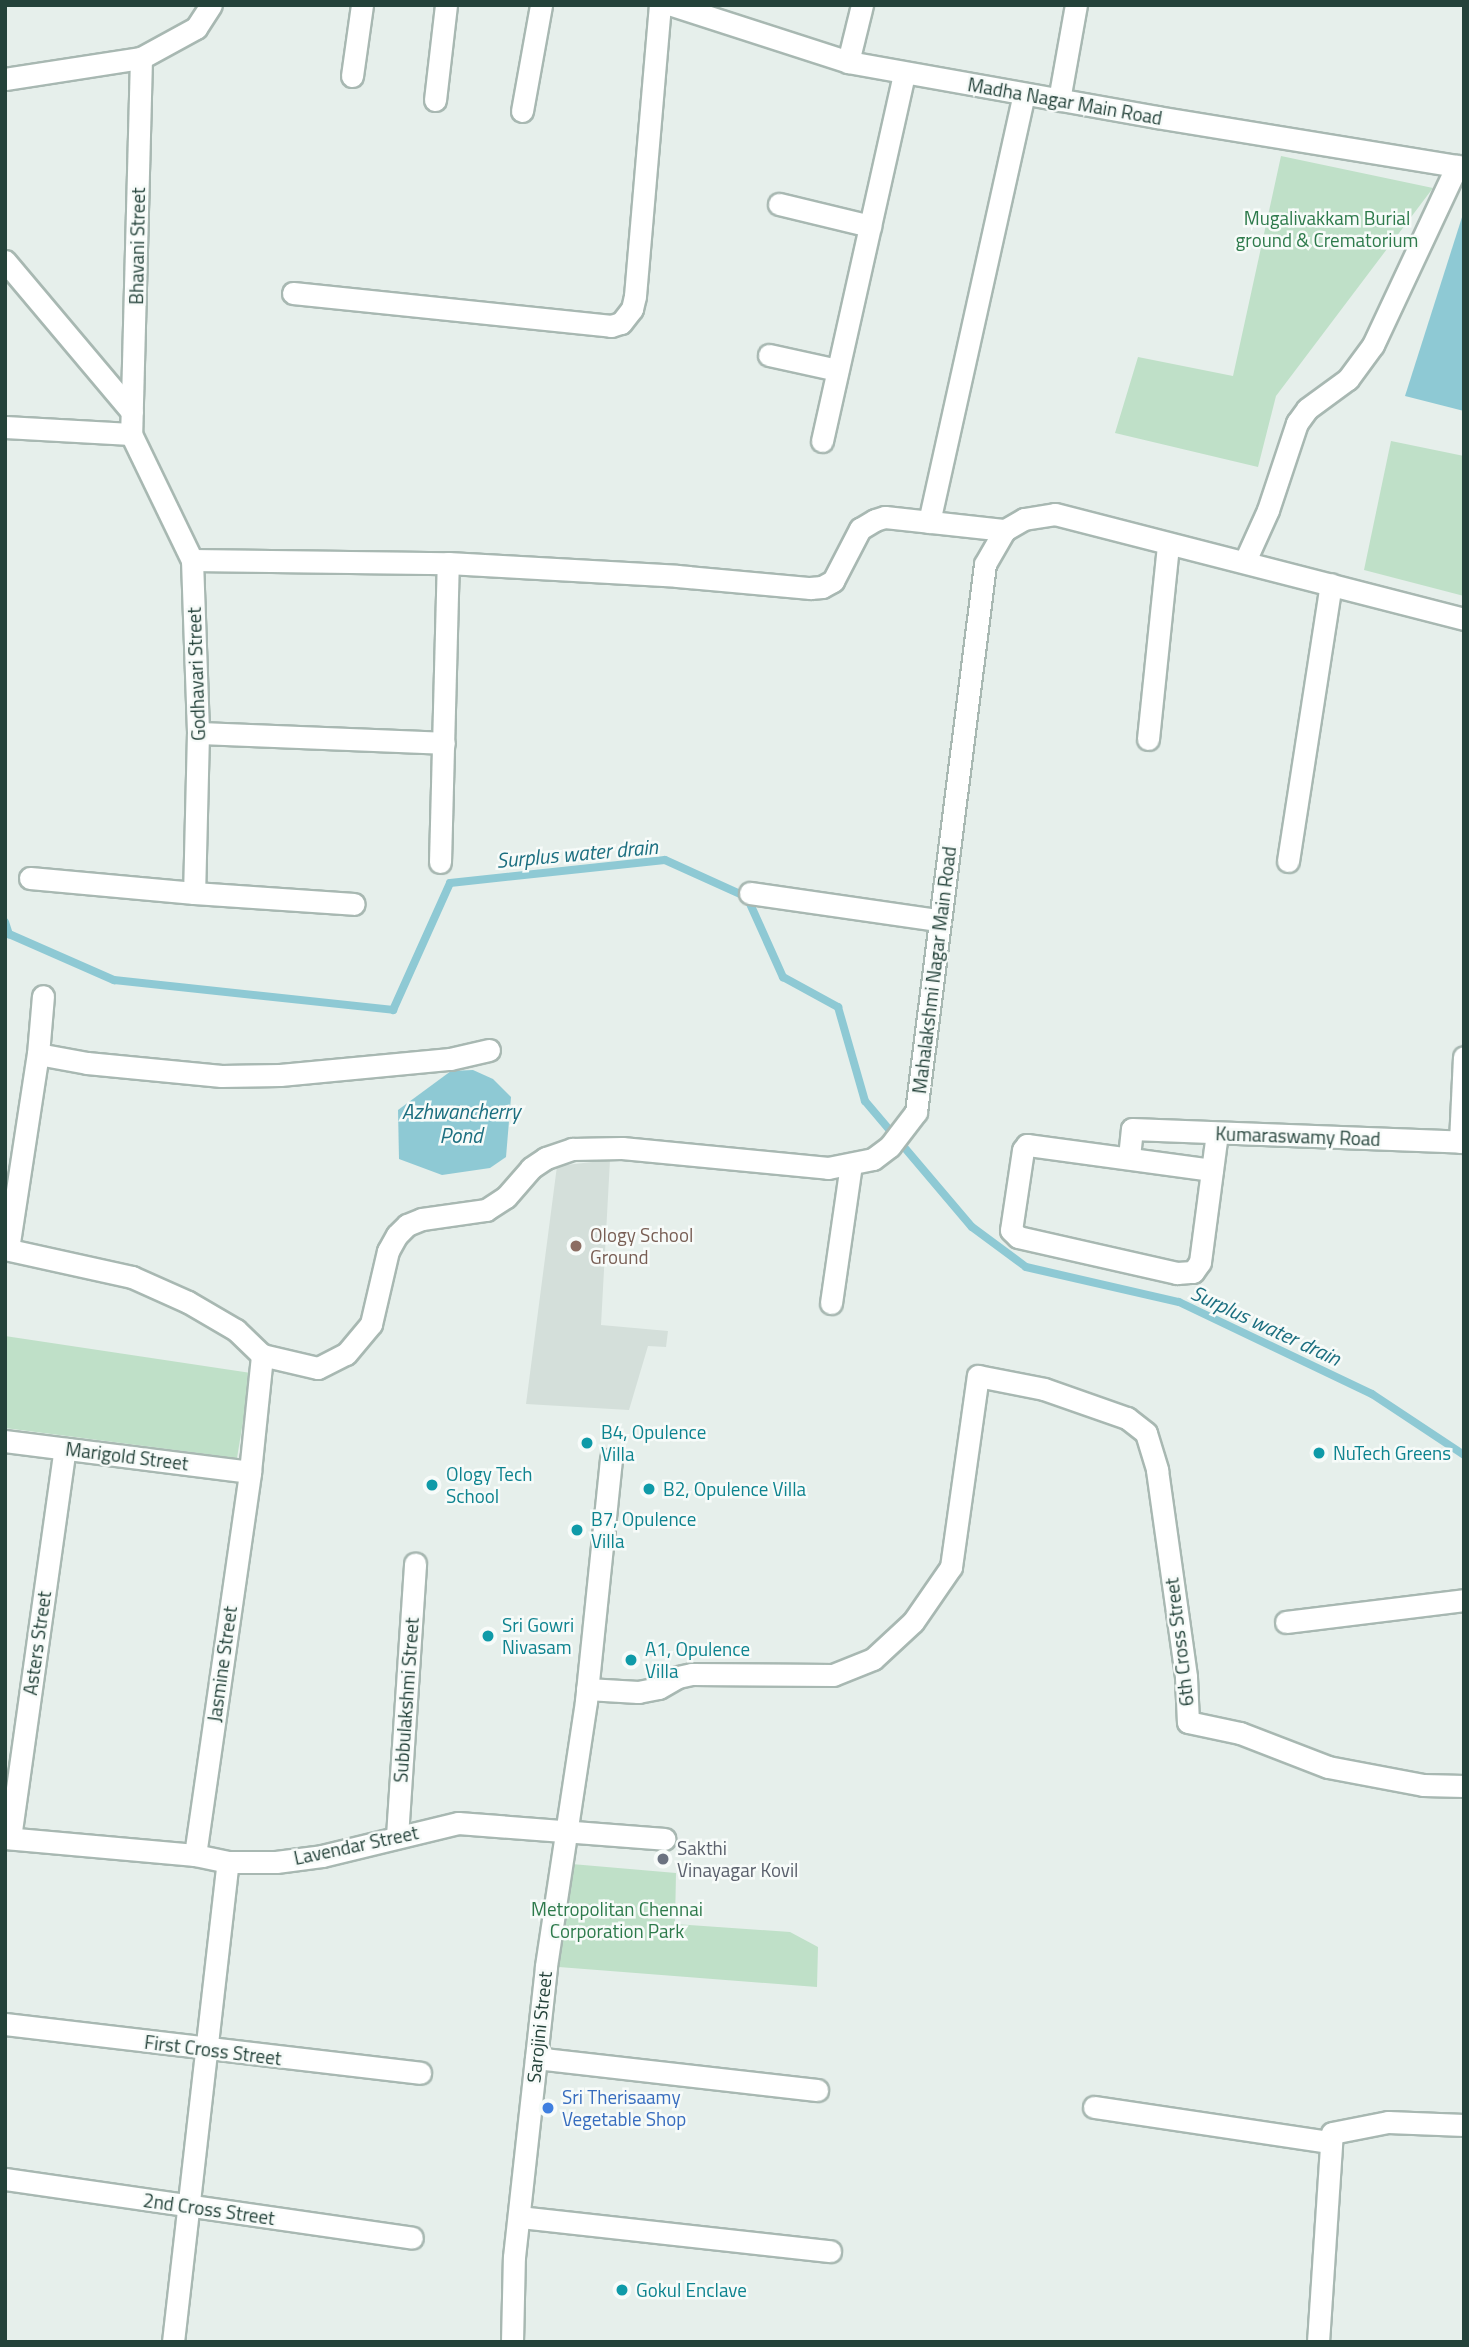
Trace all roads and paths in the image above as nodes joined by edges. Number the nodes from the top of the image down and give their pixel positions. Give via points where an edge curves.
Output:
1 (211, 5) edge
2 (362, 5) edge
3 (446, 5) edge
4 (541, 5) edge
5 (660, 5) edge
6 (672, 5) edge
7 (862, 5) edge
8 (1076, 5) edge
9 (141, 58) junction
10 (848, 62) junction
11 (904, 73) junction
12 (352, 76) dead end
13 (5, 79) edge
14 (1024, 94) junction
15 (435, 100) dead end
16 (1059, 100) junction
17 (522, 111) dead end
18 (1461, 166) edge
19 (779, 204) dead end
20 (870, 226) junction
21 (5, 261) edge
22 (293, 293) dead end
23 (769, 355) dead end
24 (837, 370) junction
25 (132, 412) junction
26 (5, 428) edge
27 (131, 435) junction
28 (822, 441) dead end
29 (929, 522) junction
30 (1005, 530) junction
31 (1168, 545) junction
32 (192, 560) junction
33 (1245, 561) junction
34 (448, 563) junction
35 (1331, 584) junction
36 (1464, 619) edge
37 (198, 733) junction
38 (1148, 739) dead end
39 (444, 743) junction
40 (1289, 861) dead end
41 (440, 862) dead end
42 (30, 878) dead end
43 (194, 893) junction
44 (750, 893) dead end
45 (354, 904) dead end
46 (938, 920) junction
47 (43, 996) dead end
48 (489, 1051) dead end
49 (38, 1054) junction
50 (1464, 1057) edge
51 (1217, 1133) junction
52 (1462, 1142) edge
53 (1129, 1157) junction
54 (852, 1165) junction
55 (1212, 1170) junction
56 (7, 1249) edge
57 (831, 1303) dead end
58 (262, 1355) junction
59 (5, 1441) edge
60 (65, 1449) junction
61 (611, 1459) dead end
62 (250, 1472) junction
63 (415, 1564) dead end
64 (1464, 1600) edge
65 (1286, 1622) dead end
66 (587, 1681) junction
67 (1464, 1786) edge
68 (568, 1829) junction
69 (397, 1836) junction
70 (8, 1838) edge
71 (664, 1839) dead end
72 (195, 1855) junction
73 (228, 1863) junction
74 (5, 2024) edge
75 (206, 2050) junction
76 (536, 2058) junction
77 (420, 2073) dead end
78 (817, 2090) dead end
79 (1094, 2107) dead end
80 (1464, 2125) edge
81 (1329, 2142) junction
82 (5, 2179) edge
83 (190, 2206) junction
84 (520, 2217) junction
85 (412, 2238) dead end
86 (830, 2251) dead end
87 (173, 2342) edge
88 (512, 2342) edge
89 (1318, 2342) edge

1 - 9 street via 196,28
2 - 12 street
3 - 15 street
4 - 17 street
5 - 22 street via 635,296 621,323 611,326
6 - 10 street, Madha Nagar Main Road
7 - 10 street
8 - 16 street
9 - 13 street
9 - 25 street, Bhavani Street
10 - 11 street, Madha Nagar Main Road
11 - 14 street, Madha Nagar Main Road
11 - 20 street
14 - 16 street, Madha Nagar Main Road
14 - 29 street
16 - 18 street, Madha Nagar Main Road
18 - 33 street via 1373,345 1348,379 1307,409 1297,423 1268,510
19 - 20 street
20 - 24 street
21 - 25 street
23 - 24 street
24 - 28 street
25 - 27 street, Bhavani Street
26 - 27 street
27 - 32 street, Godhavari Street
29 - 30 street
29 - 34 street via 885,517 867,523 833,581 822,587
30 - 31 street via 1024,519 1055,514
30 - 46 street, Mahalakshmi Nagar Main Road via 985,564
31 - 33 street
31 - 38 street
32 - 34 street
32 - 37 street, Godhavari Street
33 - 35 street
34 - 39 street
35 - 36 street
35 - 40 street
37 - 39 street
37 - 43 street, Godhavari Street
39 - 41 street
42 - 43 street
43 - 45 street
44 - 46 street
46 - 54 street, Mahalakshmi Nagar Main Road via 916,1112 890,1146 873,1159
47 - 49 street
48 - 49 street via 280,1075 221,1076
49 - 56 street
50 - 52 street
51 - 52 street, Kumaraswamy Road
51 - 53 street, Kumaraswamy Road via 1132,1129
51 - 55 street
53 - 55 street
53 - 55 street via 1064,1147 1024,1147 1011,1230 1018,1237 1177,1273 1193,1272 1200,1262
54 - 57 street
54 - 58 street, Mahalakshmi Nagar Main Road via 828,1168 622,1148 572,1149 531,1168 506,1197 486,1210 407,1225 388,1251 371,1324 346,1354 318,1368
56 - 58 street via 132,1277 236,1330
58 - 62 street, Jasmine Street
59 - 60 street, Marigold Street
60 - 62 street, Marigold Street
60 - 70 street, Asters Street
61 - 66 street, Sarojini Street
62 - 72 street, Jasmine Street
63 - 69 street, Subbulakshmi Street
64 - 65 street
66 - 67 street, 6th Cross Street via 638,1692 692,1674 833,1675 873,1659 914,1622 951,1567 978,1376 1045,1389 1127,1418 1146,1433 1157,1470 1185,1663 1188,1722 1240,1733 1328,1767 1423,1785
66 - 68 street, Sarojini Street
68 - 69 street, Lavendar Street via 458,1823
68 - 71 street, Lavendar Street
68 - 76 street, Sarojini Street
69 - 73 street, Lavendar Street via 322,1856
70 - 72 street, Lavendar Street
72 - 73 street, Lavendar Street
73 - 75 street
74 - 75 street, First Cross Street
75 - 77 street, First Cross Street
75 - 83 street
76 - 78 street
76 - 84 street, Sarojini Street
79 - 81 street
80 - 81 street via 1388,2122 1332,2133
81 - 89 street
82 - 83 street, 2nd Cross Street
83 - 85 street, 2nd Cross Street
83 - 87 street
84 - 86 street
84 - 88 street, Sarojini Street

